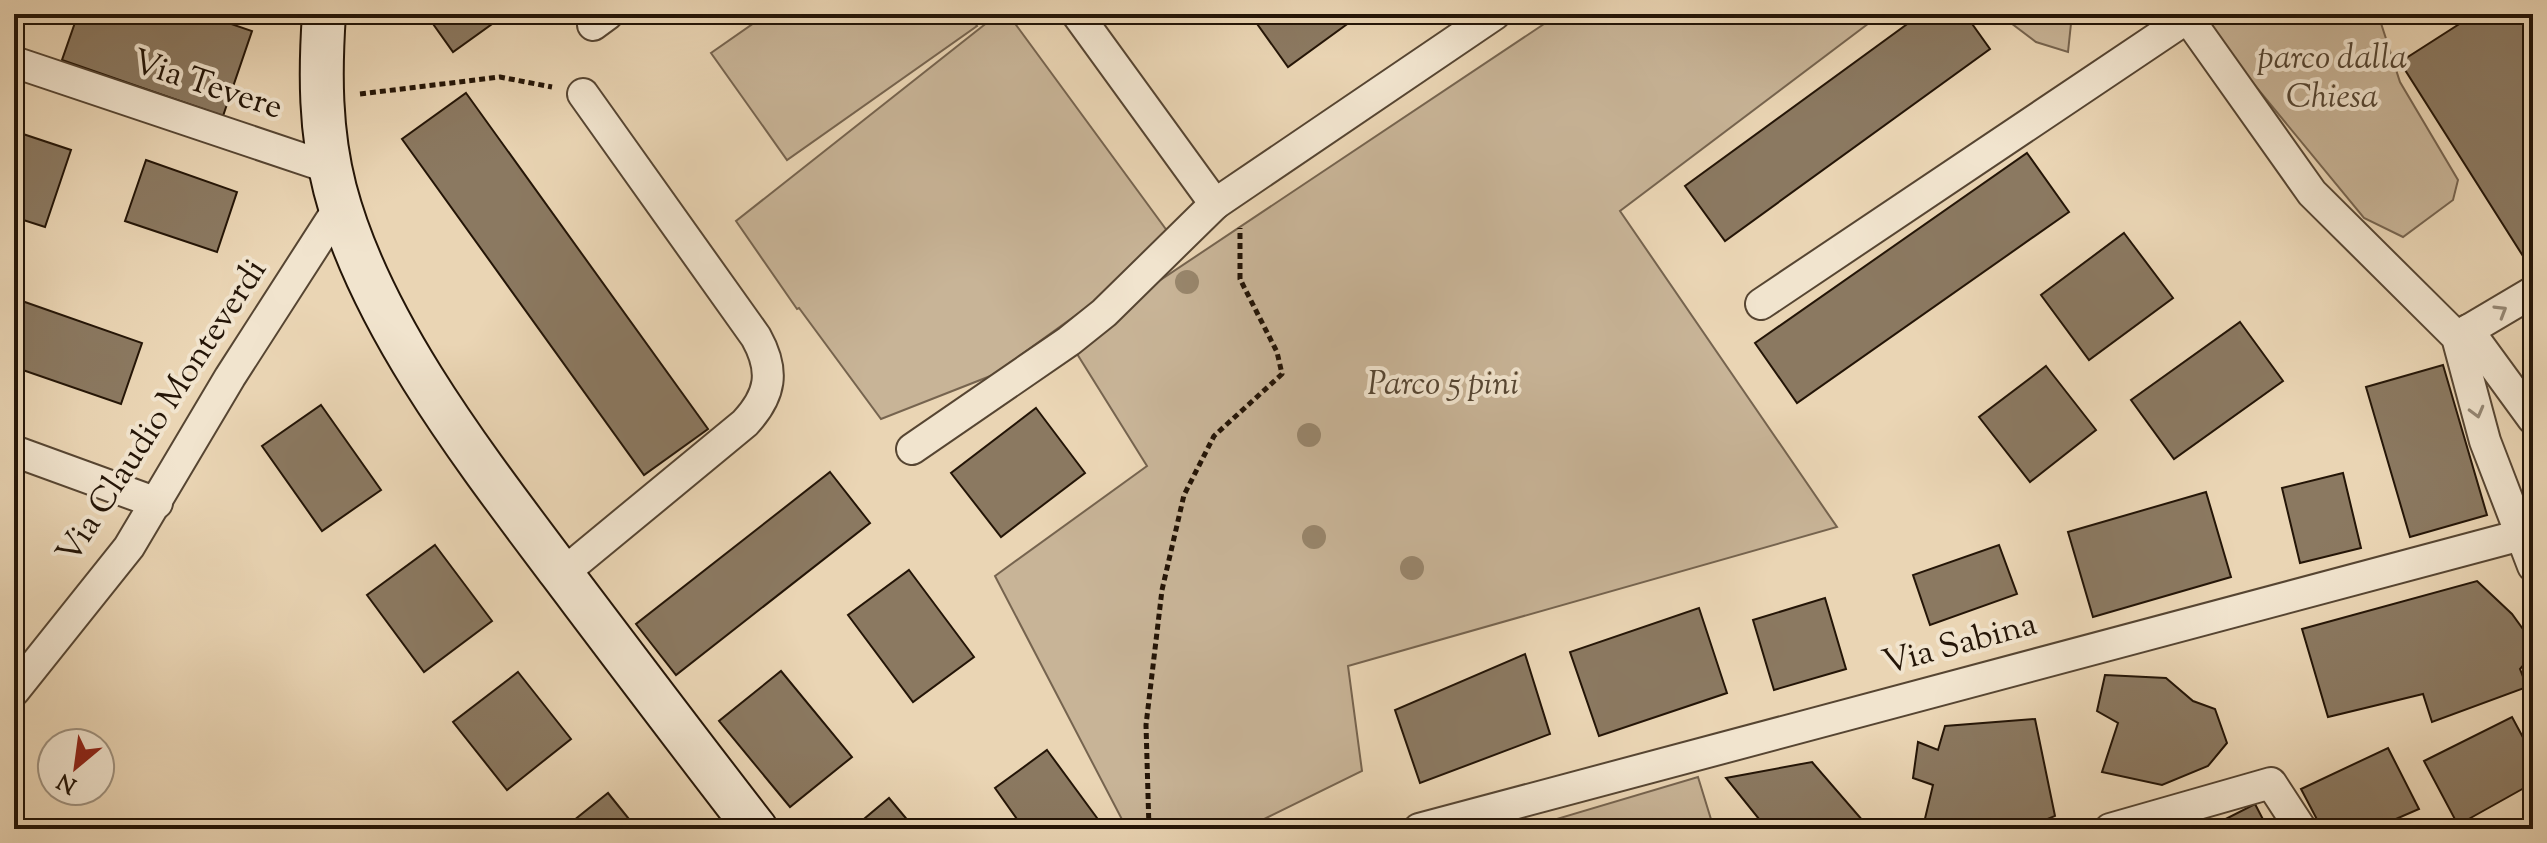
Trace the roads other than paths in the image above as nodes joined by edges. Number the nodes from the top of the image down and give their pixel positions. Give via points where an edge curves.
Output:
1 (324, 14) edge
2 (1077, 14) edge
3 (1495, 14) edge
4 (2186, 16) edge
5 (14, 62) edge
6 (583, 94) road end
7 (335, 187) junction
8 (1227, 196) junction
9 (2533, 292) edge
10 (1761, 304) dead end
11 (2462, 334) junction
12 (2533, 419) edge
13 (912, 449) dead end
14 (14, 451) edge
15 (157, 503) junction
16 (2523, 520) edge
17 (2533, 566) edge
18 (562, 574) junction
19 (14, 691) edge
20 (756, 829) edge
21 (1419, 829) edge
22 (2110, 829) edge
23 (2301, 829) edge

1 - 7 main road via 322,95
2 - 8 street
3 - 8 street
4 - 10 street
4 - 11 street via 2312,193
5 - 7 street, Via Tevere
6 - 18 street via 756,337 766,358 768,384 745,423
7 - 15 street, Via Claudio Monteverdi
7 - 18 main road via 363,269 402,344
8 - 13 street via 1104,313
11 -> 9 street
11 - 12 street
11 -> 16 street via 2485,441
14 - 15 street
15 - 19 street, Via Claudio Monteverdi via 118,562
16 - 17 street
16 - 21 street, Via Sabina
18 - 20 main road
22 - 23 street via 2271,783

